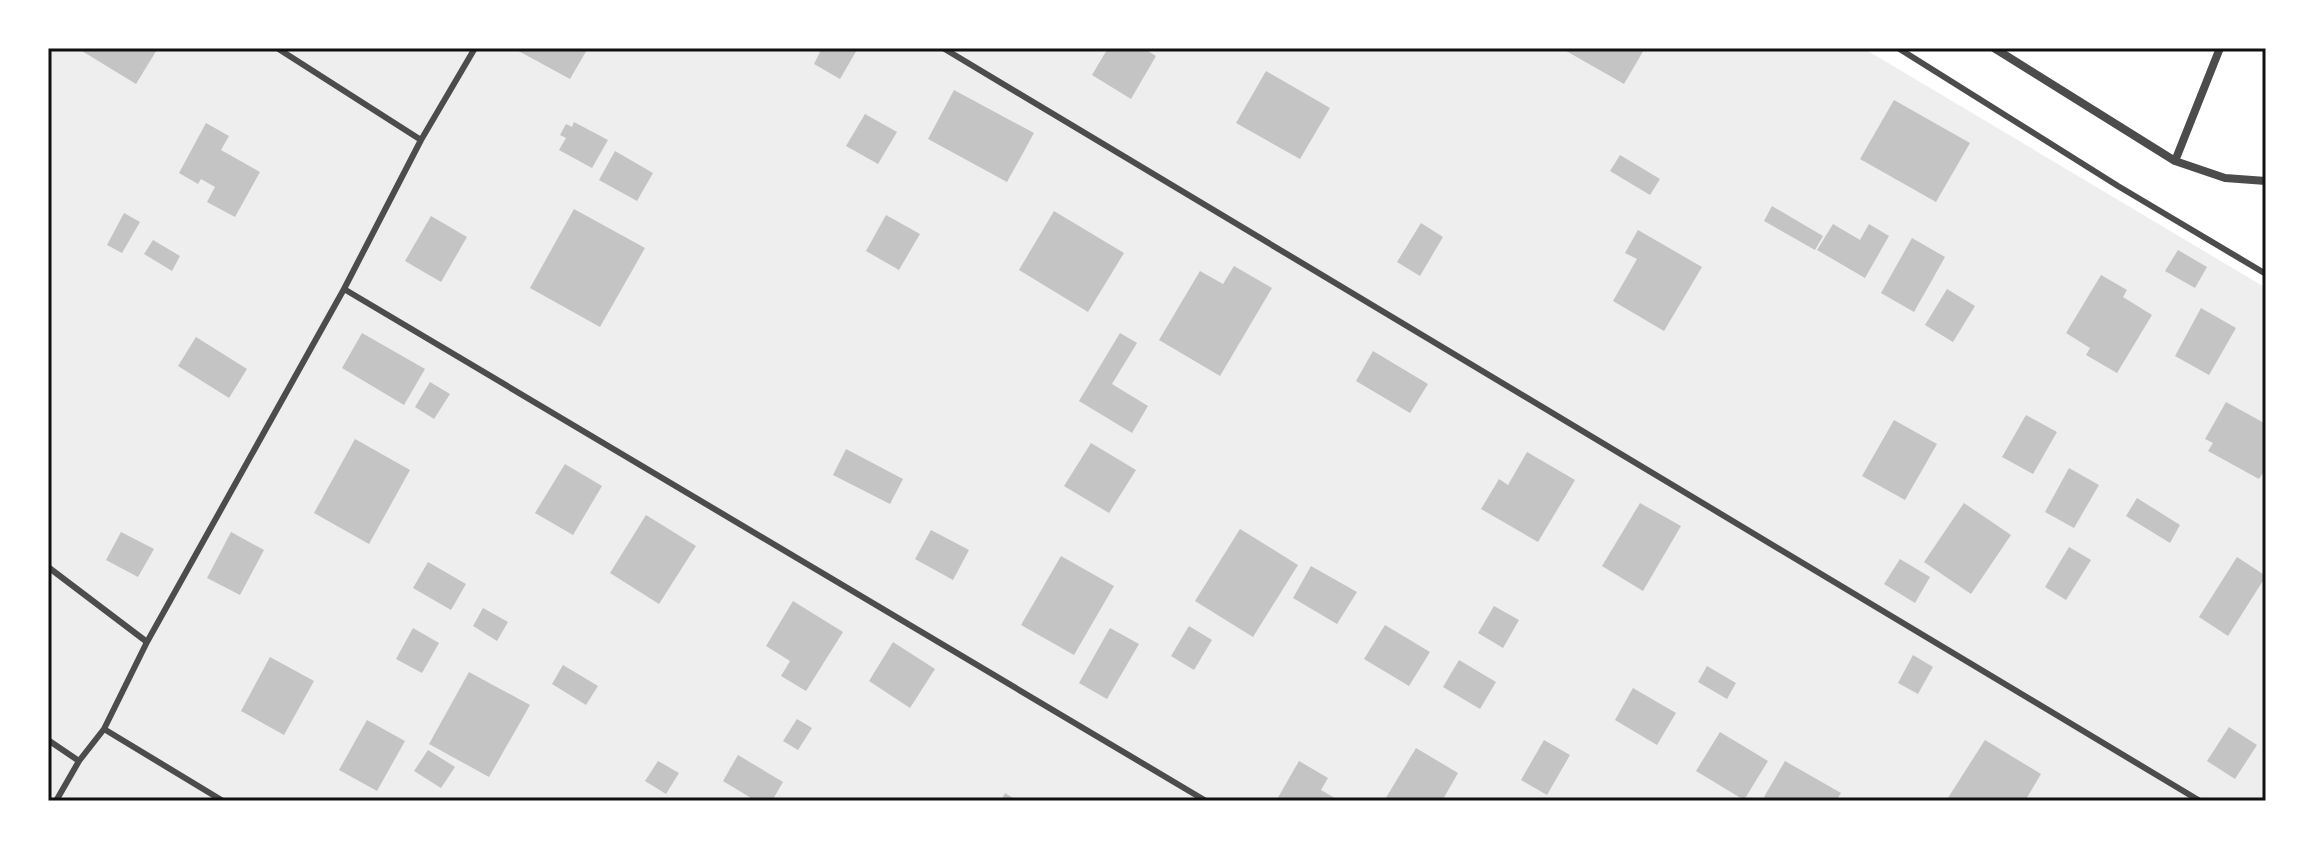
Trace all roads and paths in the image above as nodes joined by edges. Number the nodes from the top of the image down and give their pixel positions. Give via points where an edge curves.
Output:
1 (277, 48) edge
2 (475, 48) edge
3 (943, 48) edge
4 (1898, 48) edge
5 (1994, 48) edge
6 (2220, 48) edge
7 (421, 140) junction
8 (2175, 161) junction
9 (2266, 181) edge
10 (2266, 274) edge
11 (344, 289) junction
12 (48, 567) edge
13 (147, 642) junction
14 (104, 729) junction
15 (48, 740) edge
16 (79, 761) junction
17 (56, 801) edge
18 (223, 801) edge
19 (1206, 801) edge
20 (2200, 801) edge

1 - 7 lane
2 - 7 lane
3 - 20 lane
4 - 10 lane
5 - 8 street
6 - 8 street
7 - 11 lane
8 - 9 street via 2225,178
11 - 13 lane
11 - 19 lane
12 - 13 lane
13 - 14 lane
14 - 16 lane
14 - 18 lane
15 - 16 lane
16 - 17 lane

